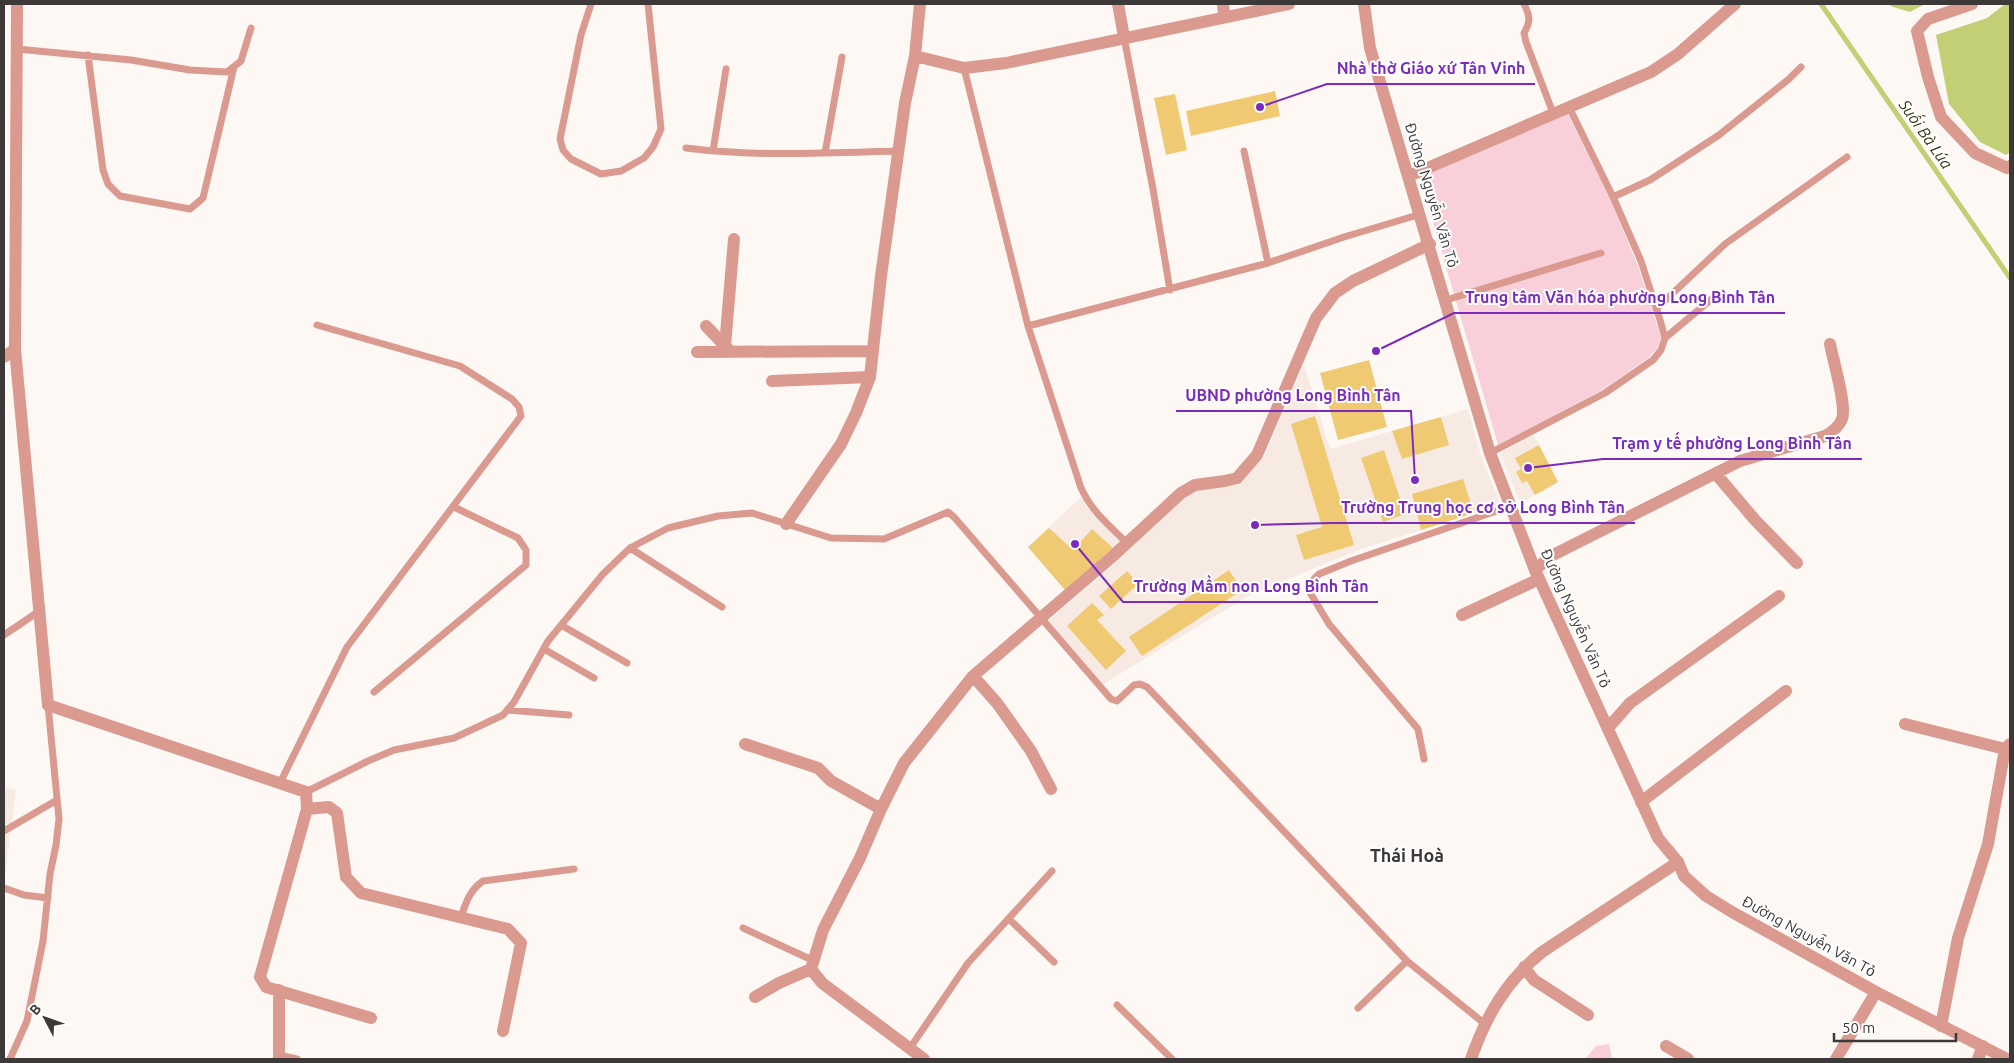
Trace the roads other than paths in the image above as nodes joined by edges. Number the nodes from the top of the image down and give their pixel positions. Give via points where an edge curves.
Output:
1 (17, 4) edge
2 (590, 4) edge
3 (648, 4) edge
4 (920, 4) edge
5 (1118, 4) edge
6 (1289, 4) edge
7 (1364, 4) edge
8 (1524, 4) edge
9 (1735, 4) edge
10 (1972, 4) edge
11 (1223, 10) edge
12 (251, 28) dead end
13 (1124, 37) junction
14 (17, 48) junction
15 (88, 55) junction
16 (915, 56) junction
17 (842, 57) dead end
18 (234, 67) junction
19 (1801, 67) dead end
20 (964, 68) junction
21 (726, 69) dead end
22 (1568, 107) junction
23 (1553, 113) junction
24 (686, 148) dead end
25 (713, 151) junction
26 (898, 151) junction
27 (1244, 151) dead end
28 (825, 153) junction
29 (1847, 157) dead end
30 (2010, 166) edge
31 (1409, 176) junction
32 (1613, 197) junction
33 (1421, 214) junction
34 (734, 239) dead end
35 (1430, 244) junction
36 (1601, 254) dead end
37 (1268, 264) junction
38 (1170, 290) junction
39 (1714, 297) dead end
40 (1446, 300) junction
41 (1656, 309) junction
42 (316, 325) dead end
43 (706, 326) dead end
44 (1028, 326) junction
45 (1665, 338) junction
46 (1830, 344) dead end
47 (15, 349) junction
48 (728, 349) junction
49 (873, 351) junction
50 (697, 352) dead end
51 (4, 357) edge
52 (870, 377) junction
53 (772, 381) dead end
54 (1490, 453) junction
55 (1716, 474) junction
56 (1511, 506) junction
57 (454, 507) junction
58 (786, 524) junction
59 (1127, 543) junction
60 (630, 548) junction
61 (1797, 563) dead end
62 (1537, 574) junction
63 (1779, 596) dead end
64 (722, 607) dead end
65 (38, 612) junction
66 (1462, 615) dead end
67 (1041, 619) junction
68 (561, 625) junction
69 (4, 635) edge
70 (544, 649) junction
71 (627, 662) dead end
72 (973, 676) junction
73 (594, 678) dead end
74 (1786, 690) dead end
75 (374, 692) dead end
76 (48, 705) junction
77 (507, 710) junction
78 (569, 715) dead end
79 (1905, 724) dead end
80 (1608, 728) junction
81 (745, 744) dead end
82 (2007, 747) edge
83 (1424, 759) dead end
84 (280, 783) junction
85 (1051, 790) dead end
86 (306, 792) junction
87 (57, 800) junction
88 (1641, 802) junction
89 (881, 808) junction
90 (307, 809) junction
91 (4, 831) edge
92 (1678, 862) junction
93 (574, 869) dead end
94 (1052, 871) dead end
95 (4, 888) edge
96 (48, 898) junction
97 (460, 917) junction
98 (1008, 919) junction
99 (743, 928) dead end
100 (1407, 961) junction
101 (1054, 962) dead end
102 (811, 965) junction
103 (1524, 967) junction
104 (279, 990) junction
105 (1876, 992) junction
106 (755, 997) dead end
107 (1117, 1005) dead end
108 (1358, 1008) dead end
109 (1588, 1015) dead end
110 (371, 1018) dead end
111 (1485, 1024) junction
112 (1941, 1026) junction
113 (503, 1031) dead end
114 (1666, 1046) dead end
115 (1982, 1046) junction
116 (910, 1048) junction
117 (279, 1057) edge
118 (10, 1059) edge
119 (297, 1059) edge
120 (924, 1059) edge
121 (1172, 1059) edge
122 (1471, 1059) edge
123 (1688, 1059) edge
124 (1836, 1059) edge
125 (1978, 1059) edge
126 (2007, 1059) edge

1 - 14 street
2 - 3 lane via 560,139 563,150 571,159 601,174 621,171 644,158 653,148 661,129
4 - 16 street
5 - 13 street
6 - 11 street
7 - 31 street, Đường Nguyễn Văn Tỏ via 1370,48
8 - 23 lane via 1530,18 1524,33 1526,42
9 - 22 street via 1678,54 1651,72
10 - 30 street via 1928,19 1917,31 1941,117 1975,153 2007,168
11 - 13 street
12 - 18 lane via 241,61
13 - 20 street
13 - 38 lane
14 - 15 lane
14 - 47 street
15 - 18 lane via 190,70 227,72
15 - 18 lane via 103,170 108,184 120,196 190,209 203,198
16 - 20 street
16 - 26 street
17 - 28 lane
19 - 32 lane via 1719,135 1650,180
20 - 44 lane
21 - 25 lane
22 - 23 street
22 - 32 lane
23 - 31 street
24 - 25 lane
25 - 28 lane
26 - 28 lane
26 - 49 street
27 - 37 lane
29 - 41 lane via 1725,244
31 - 33 street, Đường Nguyễn Văn Tỏ
32 - 41 lane via 1641,261
33 - 35 street, Đường Nguyễn Văn Tỏ
33 - 37 lane
34 - 48 street
35 - 40 street, Đường Nguyễn Văn Tỏ
35 - 59 street via 1352,281 1335,293 1316,318 1257,456 1237,478 1195,485 1181,493
36 - 40 lane
37 - 38 lane
38 - 44 lane
39 - 45 lane
40 - 54 street, Đường Nguyễn Văn Tỏ
41 - 45 lane
42 - 57 lane via 460,366 512,399 519,407 521,416
43 - 48 street
44 - 59 lane via 1080,488 1095,513
45 - 54 lane via 1661,350 1652,360 1604,393
46 - 55 street via 1843,406 1842,419 1834,430 1825,436 1740,462
47 - 51 street
47 - 65 street
48 - 49 street
48 - 50 street
49 - 52 street
52 - 53 street
52 - 58 street via 841,444
54 - 56 street, Đường Nguyễn Văn Tỏ
55 - 61 street
55 - 62 street via 1550,556
56 - 62 street, Đường Nguyễn Văn Tỏ
56 - 83 lane via 1351,561 1319,574 1311,582 1309,590 1329,624 1418,729
57 - 75 lane via 518,538 526,550 526,565
57 - 84 lane via 347,647
58 - 60 lane via 752,513 718,516 668,528
58 - 67 lane via 831,538 884,539 948,512
59 - 67 street
60 - 64 lane
60 - 68 lane via 603,574
62 - 66 street
62 - 80 street, Đường Nguyễn Văn Tỏ
63 - 80 street via 1630,703
65 - 69 lane
65 - 76 street
67 - 72 street
67 - 100 lane via 1111,699 1117,701 1134,686 1147,687
68 - 70 lane
68 - 71 lane
70 - 73 lane
70 - 77 lane
72 - 85 street via 1031,751
72 - 89 street via 904,763
74 - 88 street
76 - 84 street
76 - 87 lane
77 - 78 lane
77 - 86 lane via 503,715 454,738 394,750
79 - 82 street
80 - 88 street, Đường Nguyễn Văn Tỏ
81 - 89 street via 818,768 832,781
82 - 112 street via 1988,844 1958,938
84 - 86 street
86 - 90 street
87 - 91 lane
87 - 96 lane via 59,819
88 - 92 street, Đường Nguyễn Văn Tỏ via 1658,838
89 - 102 street via 860,858 823,930
90 - 97 street via 329,807 338,813 346,877 361,893
90 - 104 street via 260,977 266,987
92 - 103 street
92 - 105 street, Đường Nguyễn Văn Tỏ via 1684,876 1706,896
93 - 97 lane via 483,880 468,896
94 - 98 lane
95 - 96 lane
96 - 118 lane via 43,941 26,1021
97 - 113 street via 508,928 521,943
98 - 101 lane
98 - 116 lane via 968,963
99 - 102 lane
100 - 108 lane
100 - 111 lane
102 - 106 street
102 - 116 street via 822,983
103 - 109 street via 1534,980
103 - 111 street
104 - 110 street
104 - 117 street
105 - 112 street, Đường Nguyễn Văn Tỏ
105 - 124 street
107 - 121 lane
111 - 122 street
112 - 115 street, Đường Nguyễn Văn Tỏ
114 - 123 street
115 - 125 street
115 - 126 street, Đường Nguyễn Văn Tỏ
116 - 120 street
117 - 119 lane

